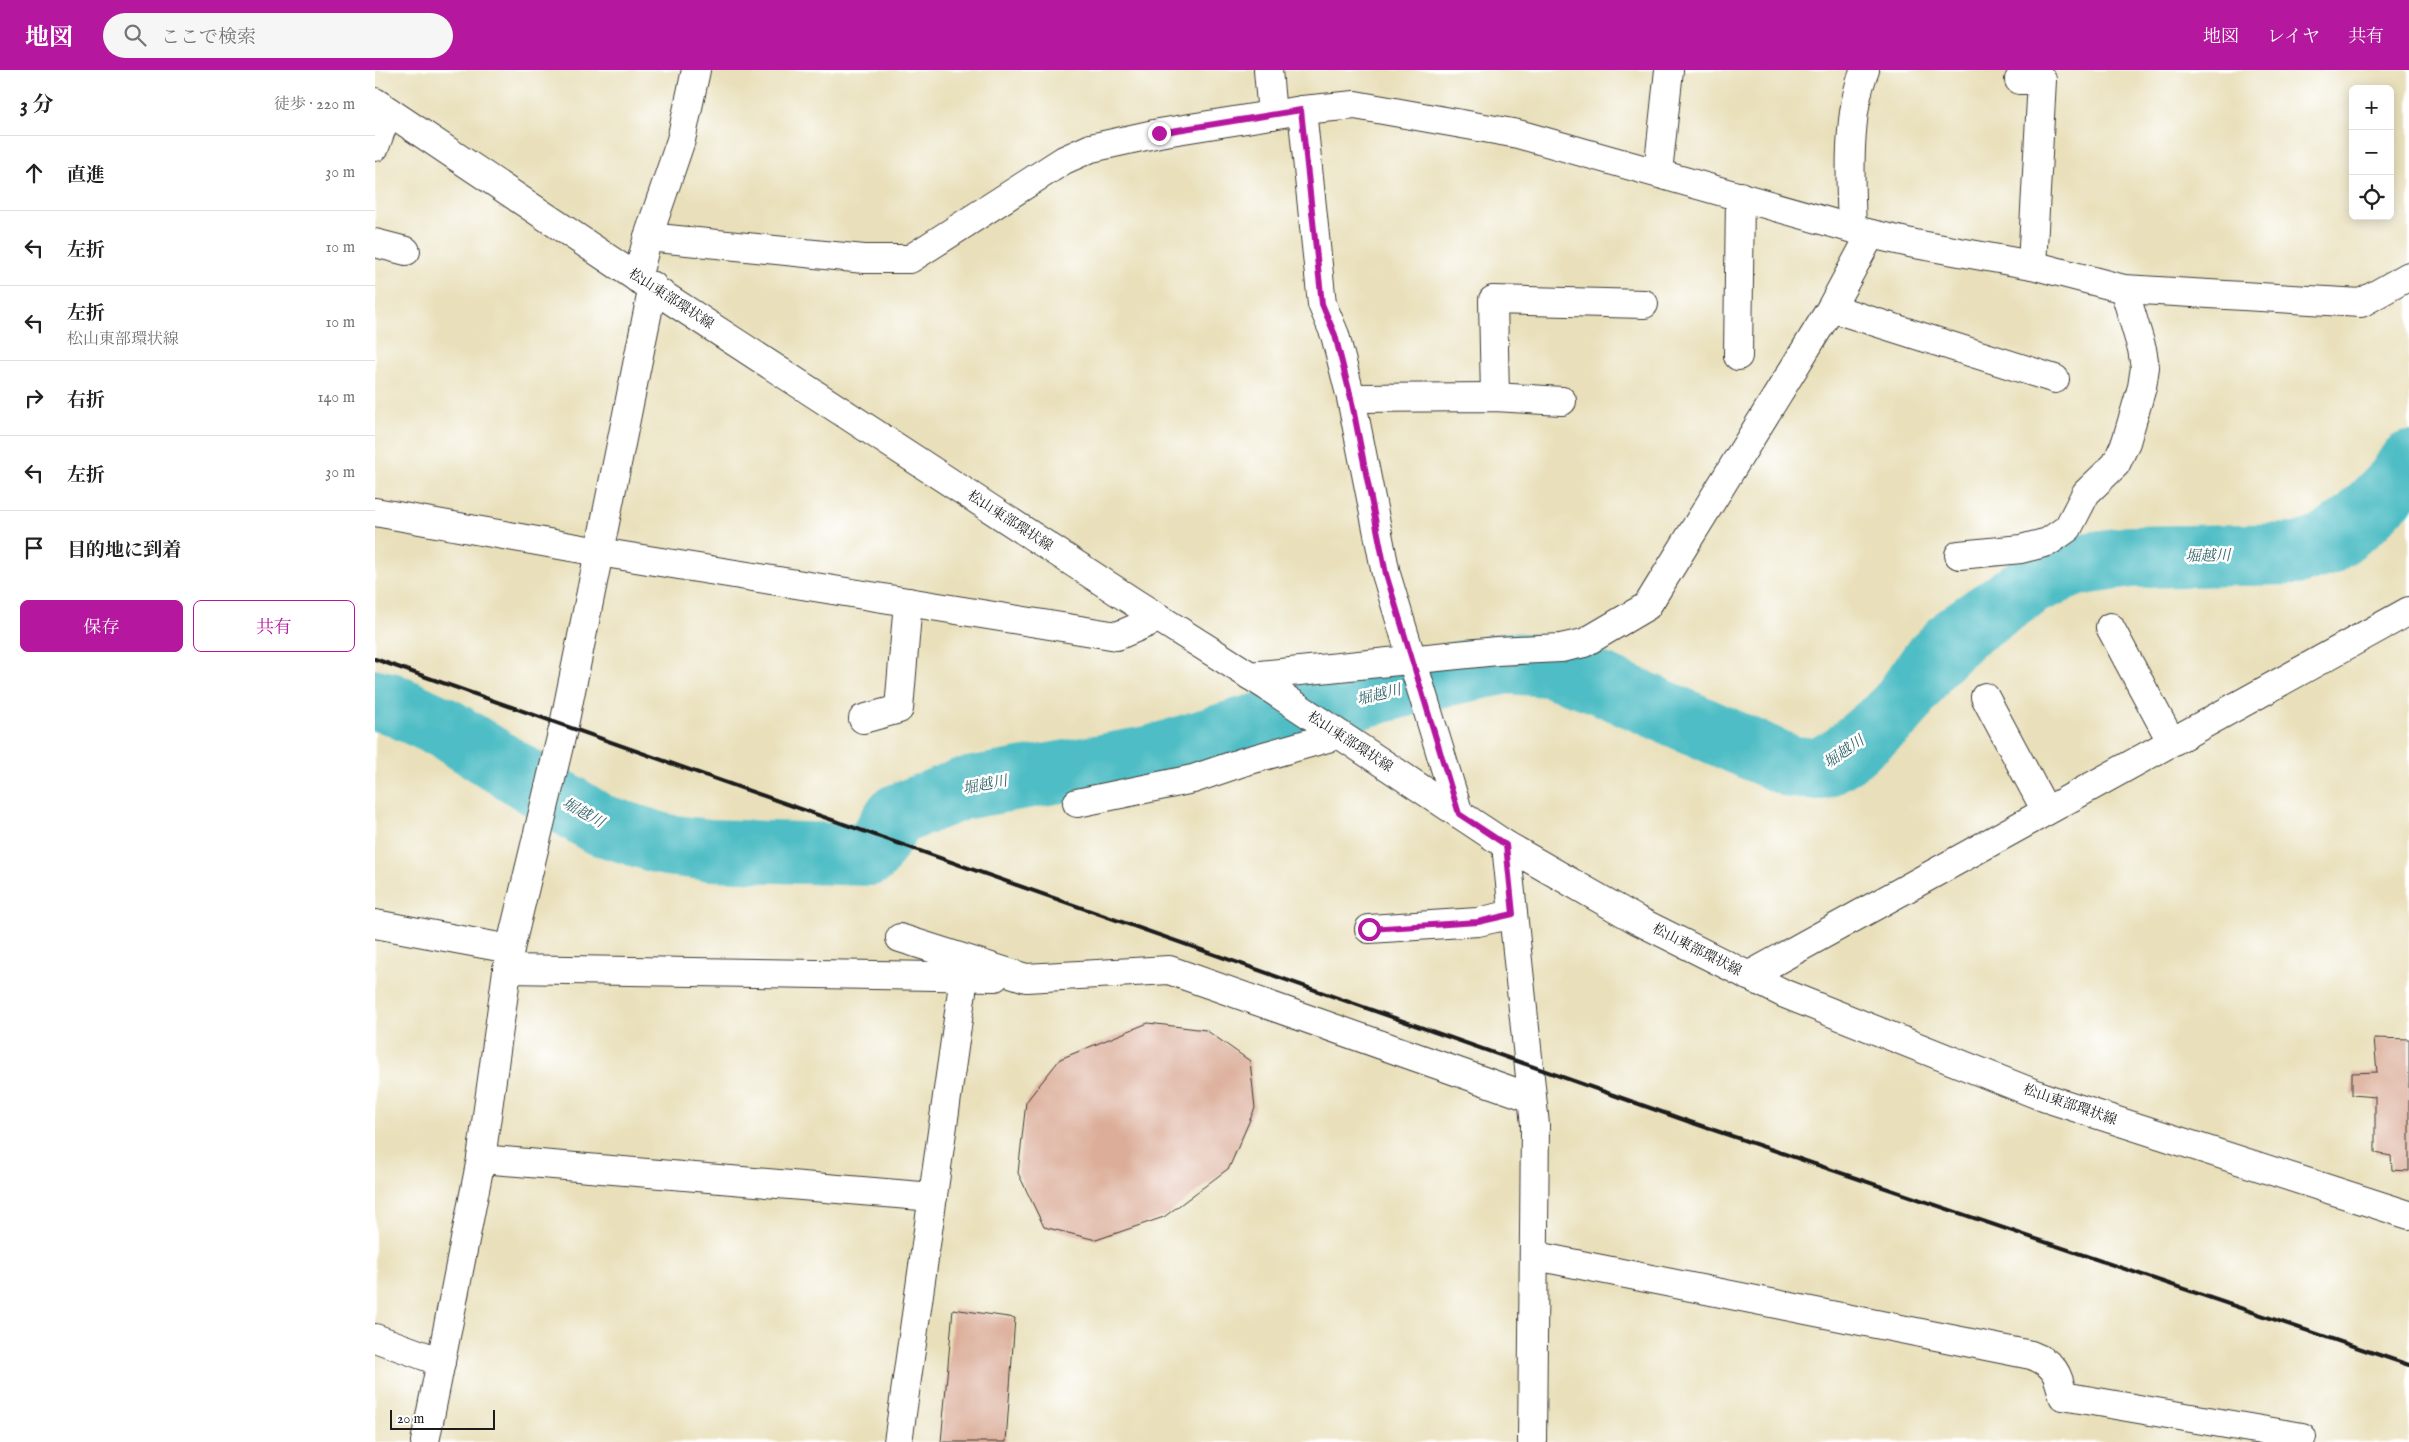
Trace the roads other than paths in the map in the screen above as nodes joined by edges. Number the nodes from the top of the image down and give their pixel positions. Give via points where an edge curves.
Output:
1 (696, 70) edge
2 (1268, 70) edge
3 (1669, 70) edge
4 (1865, 70) edge
5 (2019, 80) dead end
6 (382, 107) edge
7 (1301, 110) junction
8 (1272, 115) junction
9 (375, 147) edge
10 (1658, 172) junction
11 (1740, 196) junction
12 (1861, 230) junction
13 (648, 237) junction
14 (375, 243) edge
15 (406, 251) dead end
16 (2032, 265) junction
17 (2409, 276) edge
18 (645, 282) junction
19 (2124, 288) junction
20 (1644, 304) dead end
21 (1831, 308) junction
22 (1738, 356) dead end
23 (2055, 379) dead end
24 (1495, 397) junction
25 (1351, 398) junction
26 (1561, 401) dead end
27 (375, 512) edge
28 (599, 552) junction
29 (1959, 555) dead end
30 (908, 602) junction
31 (2409, 611) edge
32 (1159, 618) junction
33 (2110, 627) dead end
34 (1412, 663) junction
35 (1259, 682) junction
36 (1985, 697) dead end
37 (863, 719) dead end
38 (1333, 731) junction
39 (2171, 742) junction
40 (1077, 803) dead end
41 (2046, 811) junction
42 (1459, 814) junction
43 (1506, 845) junction
44 (1513, 914) junction
45 (375, 924) edge
46 (1369, 929) dead end
47 (900, 938) dead end
48 (508, 959) junction
49 (1748, 976) junction
50 (964, 977) junction
51 (1025, 978) junction
52 (1532, 1098) junction
53 (481, 1159) junction
54 (933, 1197) junction
55 (2409, 1215) edge
56 (1536, 1256) junction
57 (375, 1338) edge
58 (441, 1362) junction
59 (2302, 1437) dead end
60 (425, 1442) edge
61 (898, 1442) edge
62 (1532, 1442) edge

1 - 13 street via 681,140
2 - 8 street
3 - 10 street
4 - 12 street via 1853,128 1850,177
5 - 16 street via 2042,80
6 - 9 street
6 - 18 street, 松山東部環状線
7 - 8 street
7 - 10 street via 1365,106 1518,134
7 - 25 street via 1322,304 1335,335
8 - 13 street via 1159,133 1091,148 1064,160 910,260 864,260
10 - 11 street
11 - 12 street
11 - 22 street
12 - 16 street via 1915,244
12 - 21 street
13 - 18 street
14 - 15 street
16 - 19 street
17 - 19 street via 2361,303
18 - 28 street
18 - 32 street, 松山東部環状線
19 - 29 street via 2145,367 2126,442 2116,464 2086,494 2068,528 2048,542 2021,549
20 - 24 street via 1493,300
21 - 23 street
21 - 34 street via 1647,606 1584,642 1561,648 1497,651
24 - 25 street
24 - 26 street
25 - 34 street via 1386,574
27 - 28 street
28 - 30 street
28 - 48 street via 553,773
30 - 32 street via 1117,636
30 - 37 street via 899,710
31 - 39 street
32 - 35 street, 松山東部環状線
33 - 39 street
34 - 35 street
34 - 42 street
35 - 38 street, 松山東部環状線
36 - 41 street
38 - 40 street via 1193,779
38 - 42 street, 松山東部環状線
39 - 41 street
41 - 49 street
42 - 43 street, 松山東部環状線
43 - 44 street
43 - 49 street, 松山東部環状線 via 1637,920
44 - 46 street via 1478,922
44 - 52 street
45 - 48 street
47 - 51 street
48 - 50 street
48 - 53 street
49 - 55 street, 松山東部環状線 via 1785,994 2046,1098
50 - 51 street
50 - 54 street
51 - 52 street via 1169,970
52 - 56 street
53 - 54 street
53 - 58 street
54 - 61 street
56 - 59 street via 2031,1355 2046,1361 2057,1373 2063,1396
56 - 62 street
57 - 58 street
58 - 60 street

